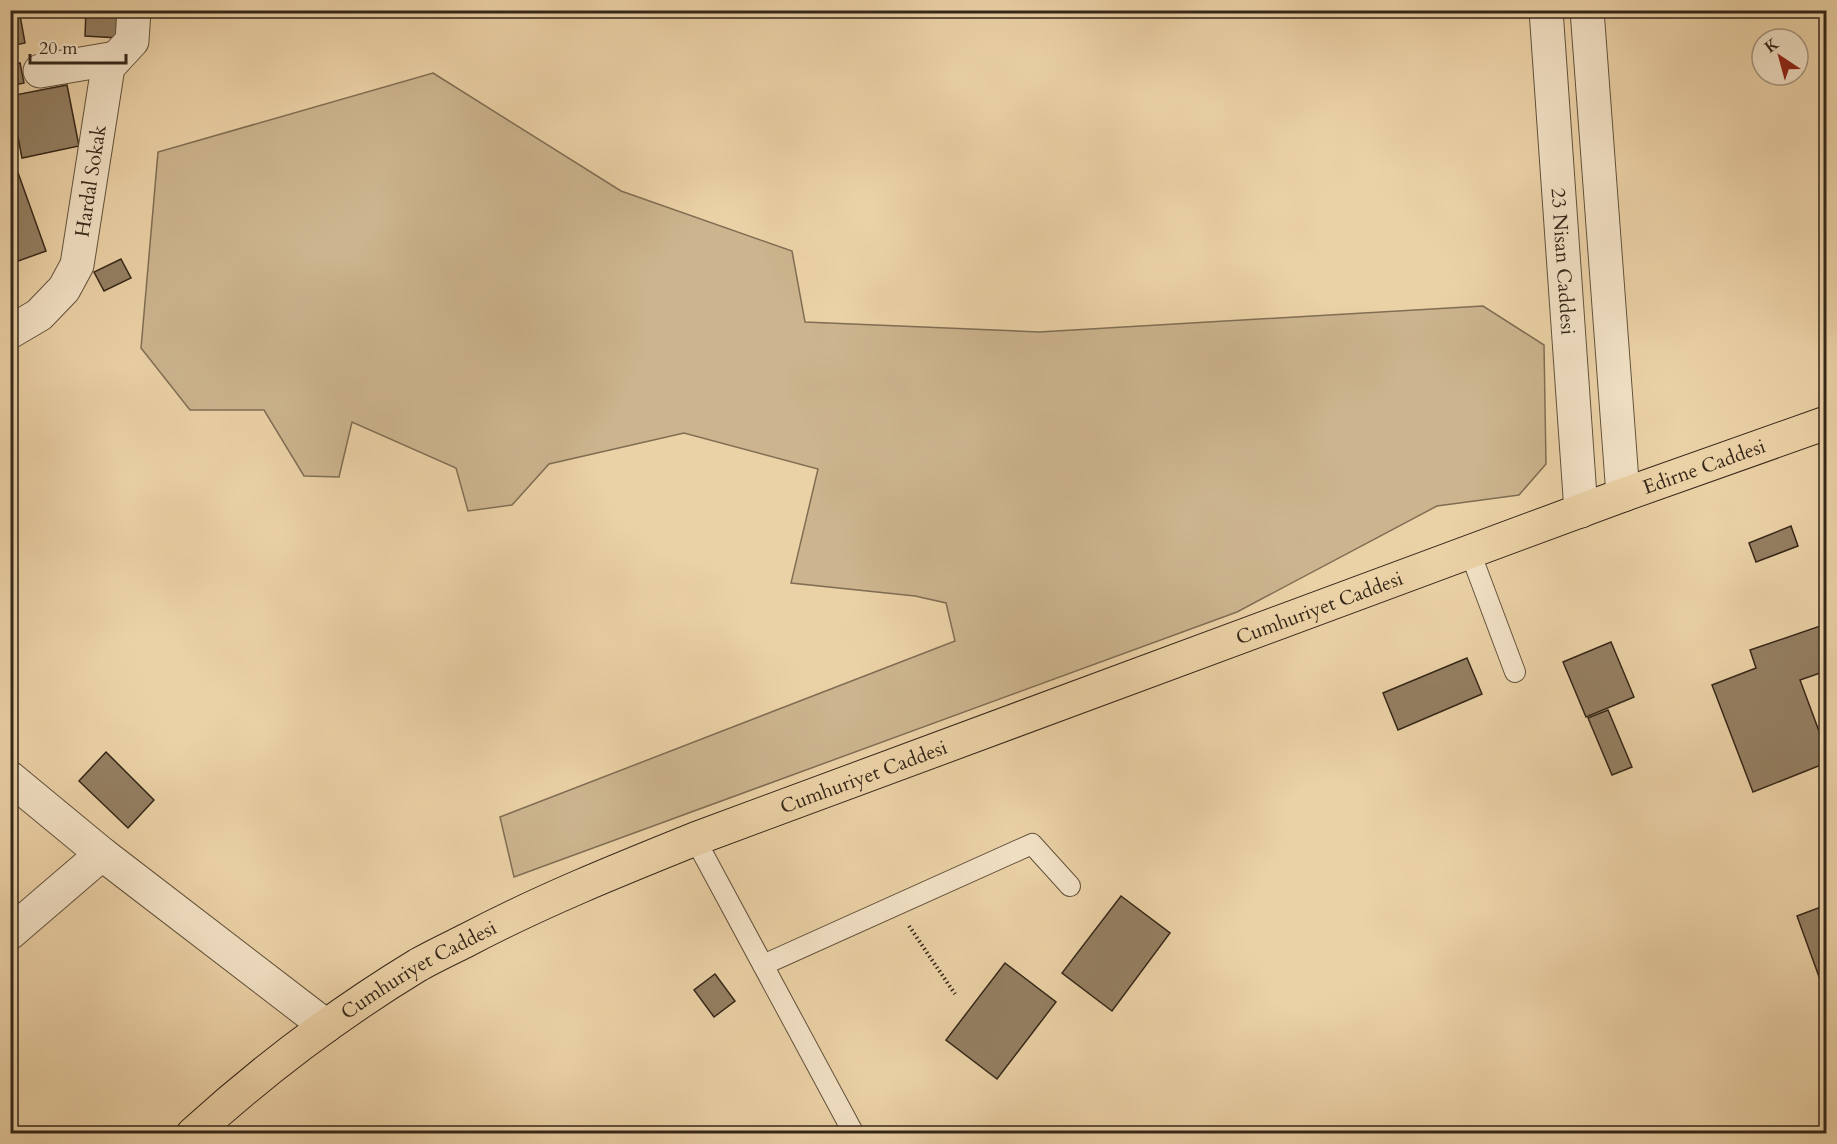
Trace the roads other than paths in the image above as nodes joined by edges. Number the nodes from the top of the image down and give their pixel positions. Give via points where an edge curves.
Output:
1 (134, 10) edge
2 (1546, 10) edge
3 (1587, 10) edge
4 (116, 58) junction
5 (40, 71) dead end
6 (10, 332) edge
7 (1827, 423) edge
8 (1623, 495) junction
9 (1581, 511) junction
10 (1470, 552) junction
11 (1515, 672) dead end
12 (10, 778) edge
13 (695, 839) junction
14 (102, 854) junction
15 (1070, 886) dead end
16 (10, 933) edge
17 (763, 965) junction
18 (326, 1026) junction
19 (193, 1134) edge
20 (854, 1134) edge

1 - 4 street, Hardal Sokak via 132,41
2 - 9 street, 23 Nisan Caddesi
3 - 8 street
4 - 5 street
4 - 6 street, Hardal Sokak via 108,68 77,265 64,289 39,315
7 - 8 main road, Edirne Caddesi
8 - 9 main road, Edirne Caddesi
9 - 10 main road, Cumhuriyet Caddesi
10 - 11 lane
10 - 13 main road, Cumhuriyet Caddesi
12 - 14 street
13 - 17 lane
13 - 18 main road, Cumhuriyet Caddesi via 592,880 487,929 419,964
14 - 16 street
14 - 18 street
15 - 17 lane via 1032,844
17 - 20 lane
18 - 19 main road, Cumhuriyet Caddesi via 227,1102

